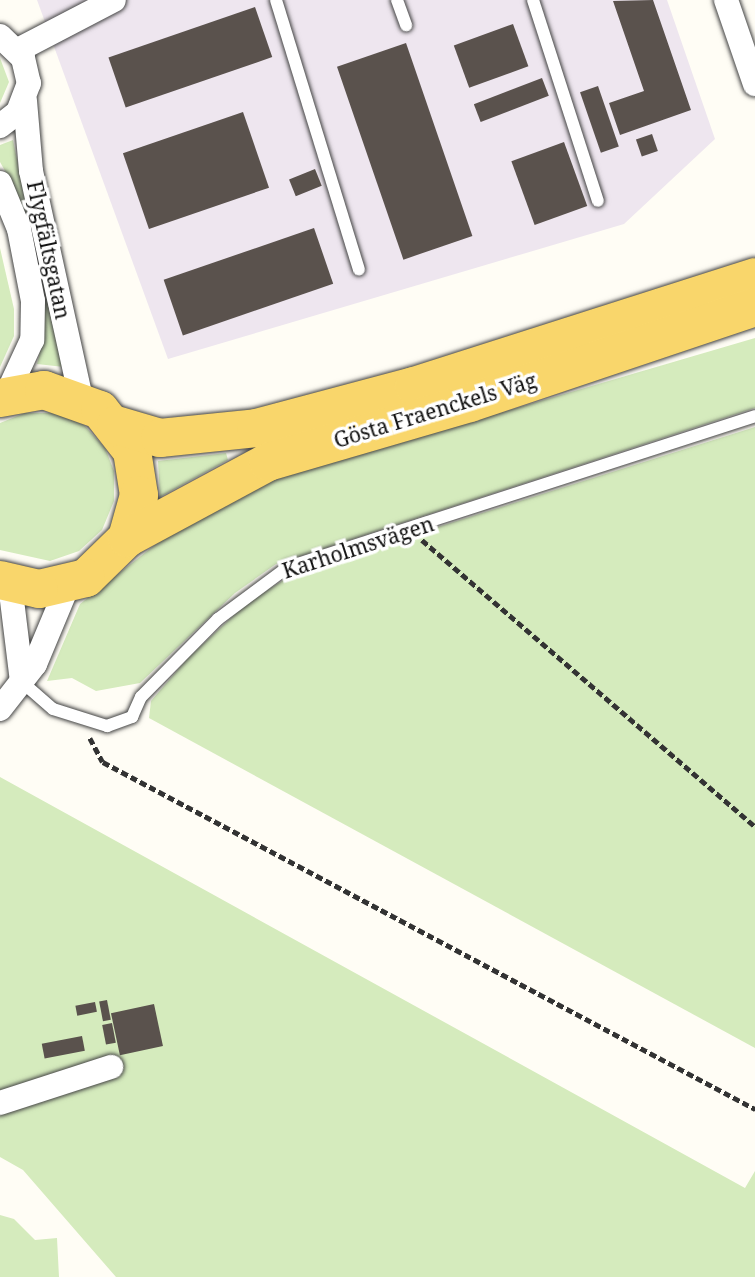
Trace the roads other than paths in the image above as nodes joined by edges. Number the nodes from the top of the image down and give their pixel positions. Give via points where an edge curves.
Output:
1 (114, 0) edge
2 (276, 0) edge
3 (397, 0) edge
4 (533, 0) edge
5 (726, 0) edge
6 (406, 25) dead end
7 (9, 43) edge
8 (755, 84) edge
9 (25, 101) junction
10 (0, 126) edge
11 (0, 183) edge
12 (598, 201) dead end
13 (0, 213) edge
14 (23, 247) junction
15 (359, 270) dead end
16 (748, 283) edge
17 (3, 397) edge
18 (81, 399) junction
19 (755, 416) edge
20 (116, 425) junction
21 (127, 538) junction
22 (5, 582) edge
23 (68, 585) junction
24 (22, 682) junction
25 (0, 709) edge
26 (111, 1067) dead end
27 (0, 1103) edge

1 - 7 street
2 - 15 lane
3 - 6 lane
4 - 12 lane
5 - 8 street
7 - 9 street, Flygfältsgatan via 28,75
9 - 10 street
9 - 18 street, Flygfältsgatan via 31,170
11 - 14 street, Flygfältsgatan
13 - 14 lane
14 - 17 street, Flygfältsgatan via 33,301 32,340
16 - 20 main road, Gösta Fraenckels Väg via 401,390 256,428 160,438
16 - 21 main road, Gösta Fraenckels Väg via 470,403 268,462
17 - 18 main road, Gösta Fraenckels Väg via 44,390
18 - 20 main road, Gösta Fraenckels Väg
19 - 24 lane, Karholmsvägen via 272,576 194,642 141,697 132,717 107,726 82,723
20 - 21 main road, Gösta Fraenckels Väg via 139,480
21 - 23 main road, Gösta Fraenckels Väg via 102,567
22 - 23 main road, Gösta Fraenckels Väg
22 - 24 street
23 - 24 street via 51,635
24 - 25 street
26 - 27 street

